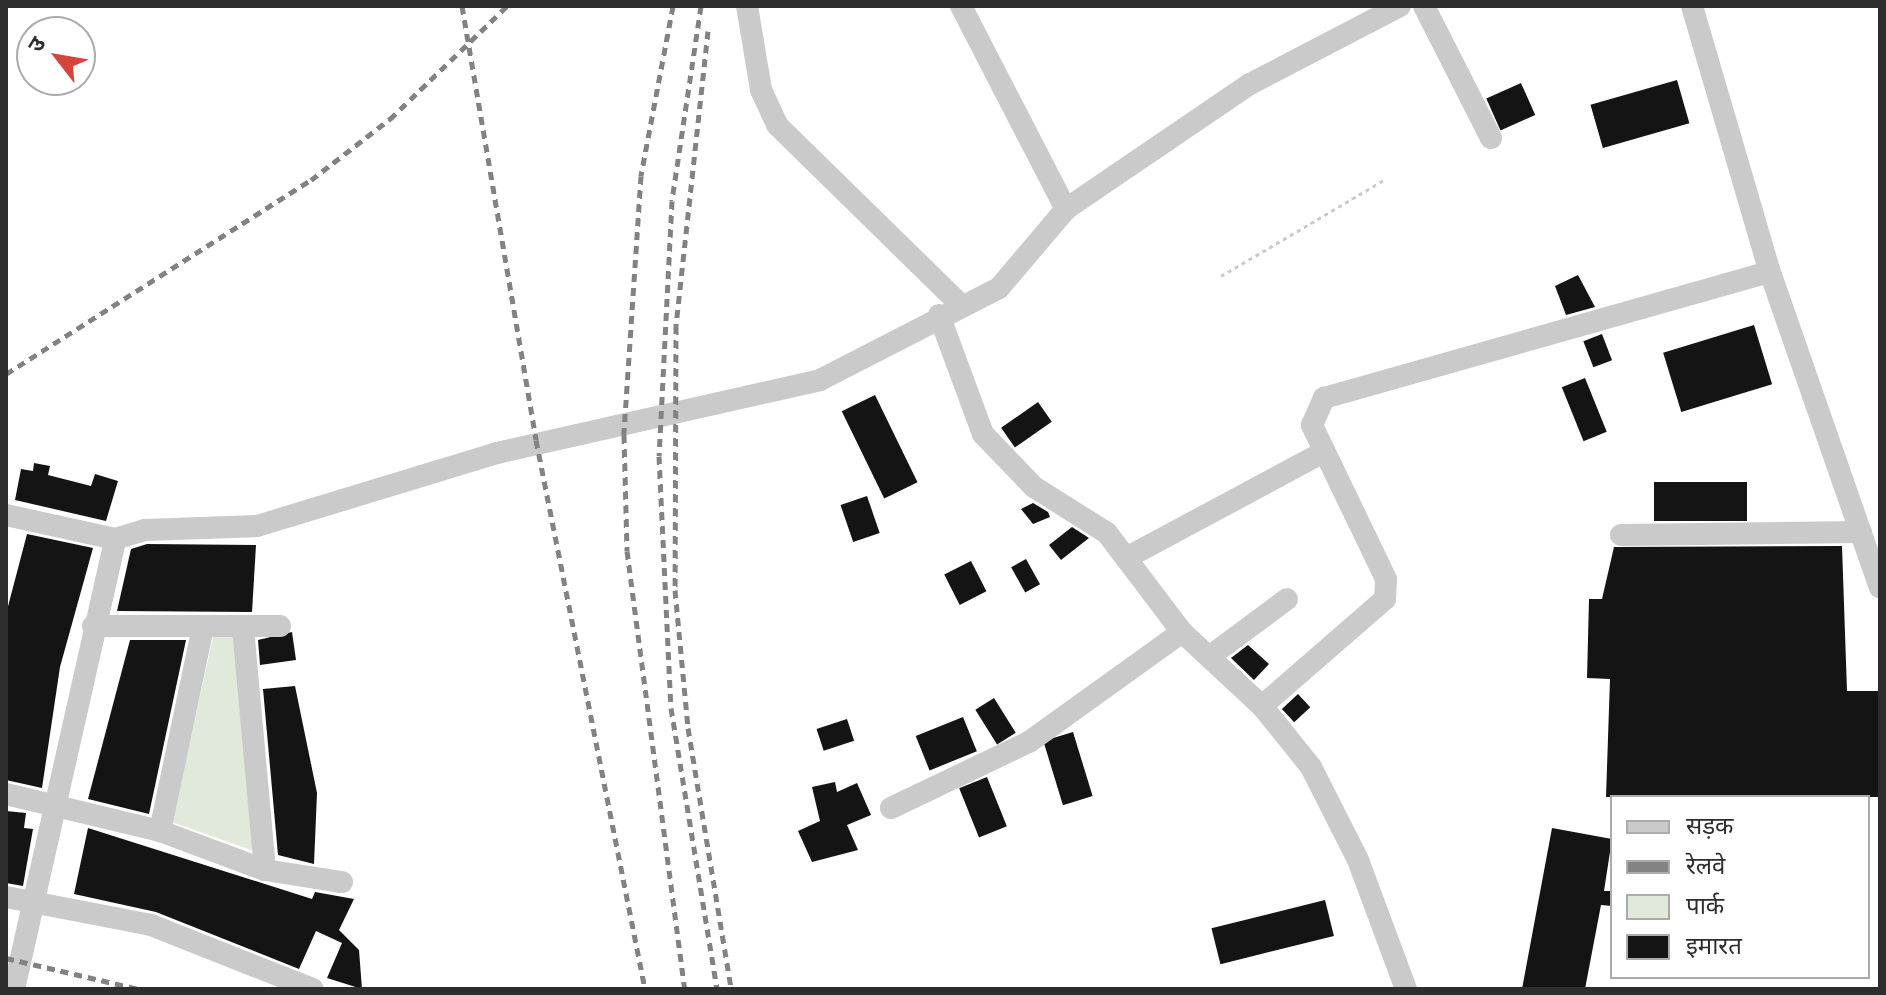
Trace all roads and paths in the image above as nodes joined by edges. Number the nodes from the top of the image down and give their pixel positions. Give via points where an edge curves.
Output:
1 (747, 6) edge
2 (961, 6) edge
3 (1400, 6) edge
4 (1424, 6) edge
5 (1692, 6) edge
6 (1491, 138) dead end
7 (1384, 180) dead end
8 (1066, 209) junction
9 (1770, 272) junction
10 (1221, 276) dead end
11 (959, 303) junction
12 (939, 315) junction
13 (1324, 452) junction
14 (6, 515) edge
15 (1861, 532) junction
16 (1621, 535) dead end
17 (115, 539) junction
18 (1126, 558) junction
19 (1880, 587) edge
20 (1287, 599) dead end
21 (93, 626) junction
22 (280, 626) dead end
23 (203, 627) junction
24 (243, 628) junction
25 (1182, 632) junction
26 (1209, 657) junction
27 (1262, 706) junction
28 (6, 794) edge
29 (54, 805) junction
30 (891, 808) dead end
31 (160, 831) junction
32 (265, 870) junction
33 (342, 882) dead end
34 (6, 897) edge
35 (31, 899) junction
36 (14, 989) edge
37 (313, 989) edge
38 (1406, 989) edge

1 - 11 street via 761,90 777,125
2 - 8 street
3 - 8 street via 1250,84
4 - 6 street
5 - 9 street
7 - 10 path
8 - 11 street via 1012,277
9 - 13 street via 1324,398 1312,416
9 - 15 street
11 - 12 street
12 - 17 street via 880,354 820,380 497,453 257,526 145,530
12 - 18 street via 983,434 1034,487 1096,523
13 - 18 street
13 - 27 street via 1386,579 1385,599
14 - 17 street
15 - 16 street
15 - 19 street
17 - 21 street
18 - 25 street
20 - 26 street
21 - 23 street
21 - 29 street
22 - 24 street
23 - 24 street
23 - 31 street
24 - 32 street
25 - 26 street
25 - 30 street via 1029,742
26 - 27 street
27 - 38 street via 1325,789
28 - 29 street
29 - 31 street
29 - 35 street
31 - 32 street
32 - 33 street
34 - 35 street
35 - 36 street
35 - 37 street via 151,925

